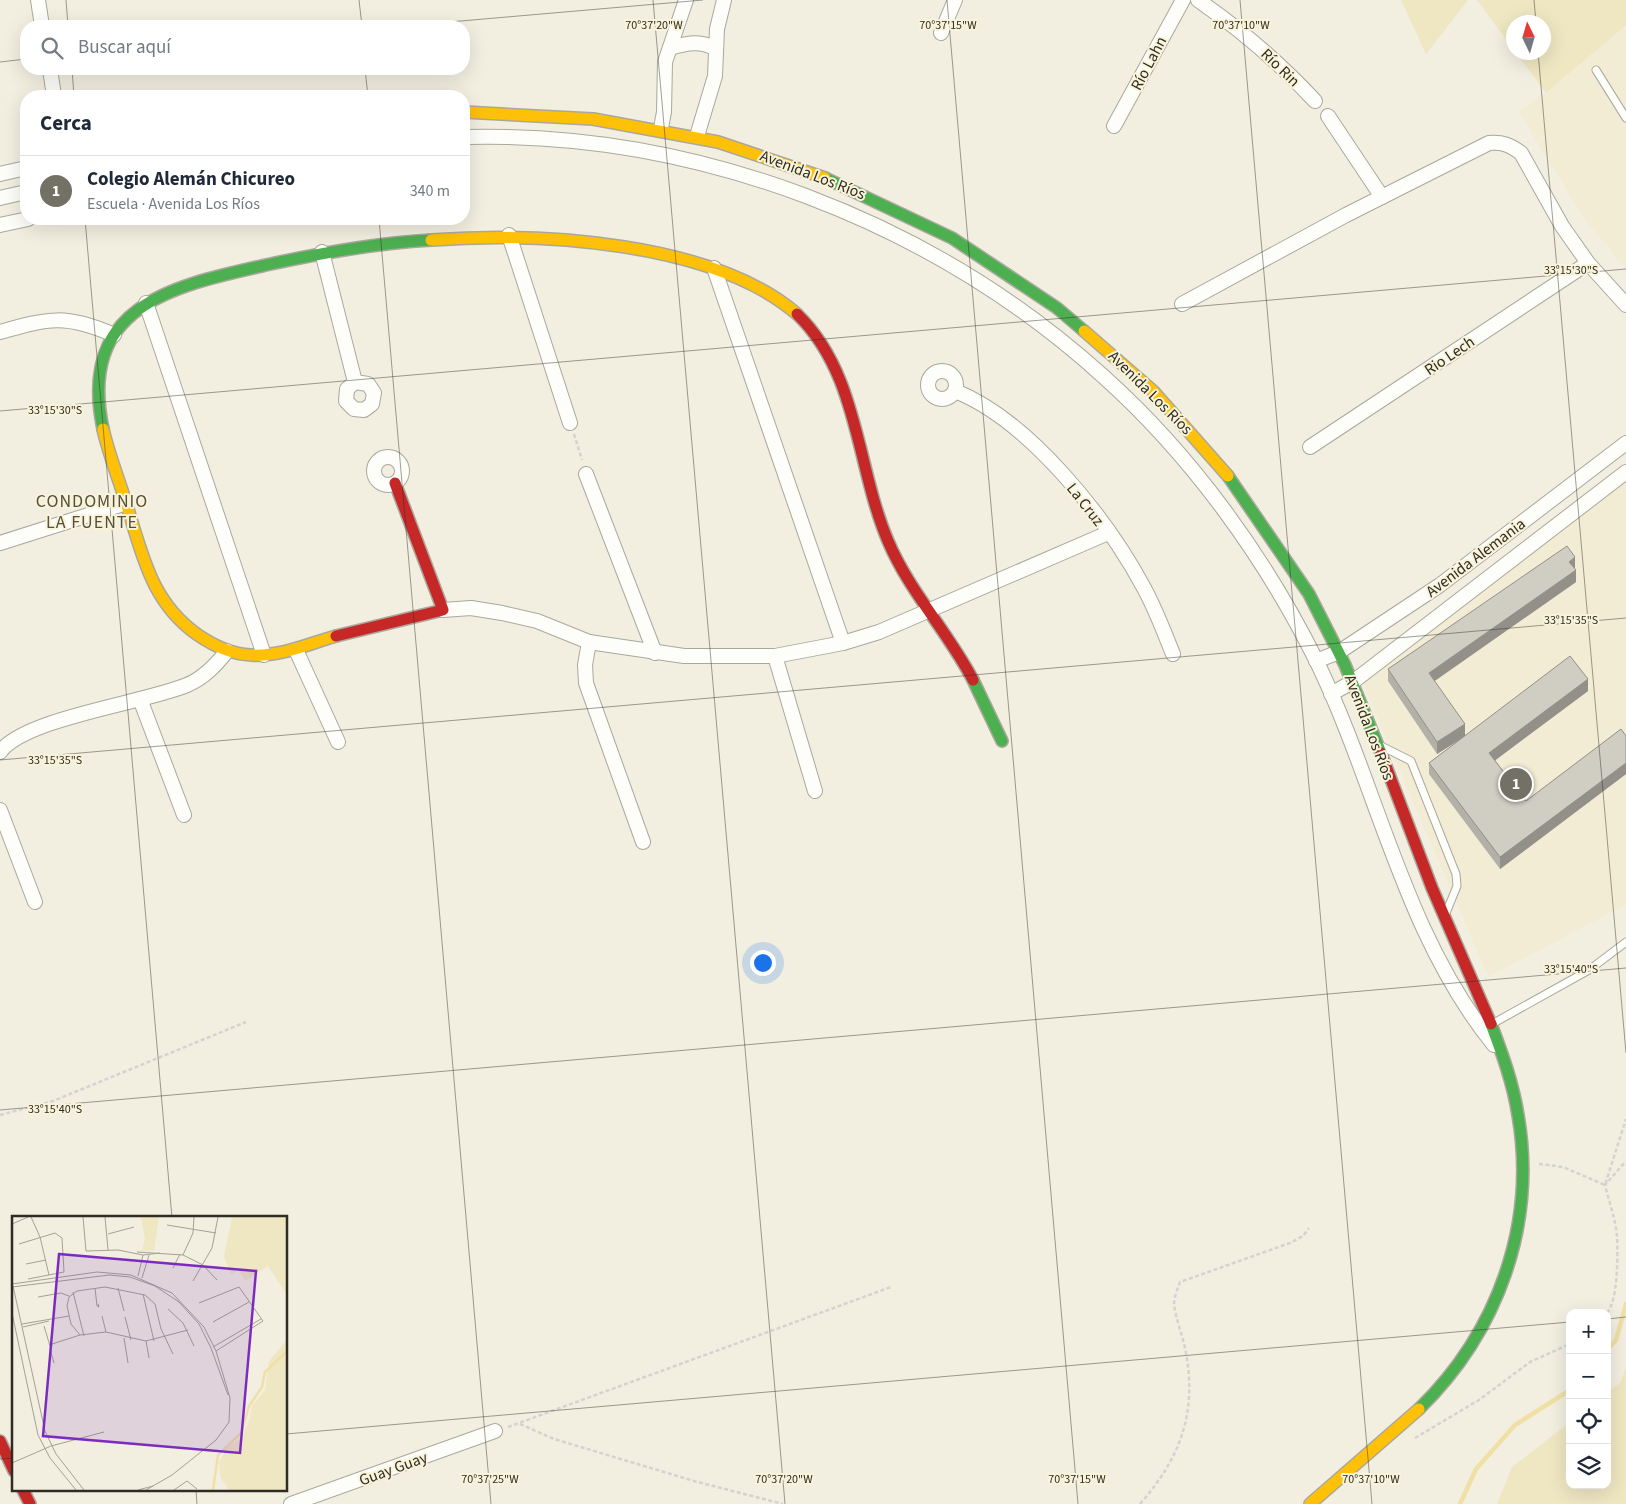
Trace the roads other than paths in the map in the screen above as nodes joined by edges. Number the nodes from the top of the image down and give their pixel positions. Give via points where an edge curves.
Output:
1 (38, 0) edge
2 (686, 0) edge
3 (724, 0) edge
4 (956, 0) edge
5 (1183, 0) edge
6 (1198, 0) edge
7 (41, 20) edge
8 (941, 33) dead end
9 (670, 48) junction
10 (716, 48) junction
11 (1596, 70) dead end
12 (51, 75) edge
13 (53, 90) edge
14 (1315, 101) dead end
15 (470, 112) edge
16 (1328, 116) dead end
17 (1626, 118) edge
18 (1114, 126) dead end
19 (661, 128) junction
20 (697, 136) junction
21 (470, 137) edge
22 (783, 161) junction
23 (20, 169) edge
24 (0, 174) edge
25 (773, 184) junction
26 (20, 193) edge
27 (1382, 197) junction
28 (0, 198) edge
29 (20, 221) edge
30 (0, 226) edge
31 (508, 235) junction
32 (322, 252) junction
33 (1588, 263) junction
34 (714, 268) junction
35 (146, 303) junction
36 (1182, 304) dead end
37 (1626, 305) edge
38 (0, 332) edge
39 (114, 336) junction
40 (1120, 359) junction
41 (1104, 376) junction
42 (355, 382) dead end
43 (955, 390) dead end
44 (570, 423) road end
45 (1626, 443) edge
46 (1310, 447) dead end
47 (1626, 472) edge
48 (586, 474) road end
49 (1583, 476) junction
50 (395, 483) dead end
51 (1596, 494) junction
52 (126, 503) junction
53 (1108, 533) junction
54 (0, 543) edge
55 (1440, 585) junction
56 (1452, 604) junction
57 (444, 610) junction
58 (927, 611) junction
59 (589, 642) junction
60 (843, 643) junction
61 (296, 650) junction
62 (227, 651) junction
63 (1339, 652) junction
64 (656, 653) junction
65 (1173, 654) dead end
66 (264, 655) junction
67 (775, 656) junction
68 (1316, 661) junction
69 (1354, 681) junction
70 (1331, 694) junction
71 (140, 699) junction
72 (1002, 741) dead end
73 (338, 742) dead end
74 (1378, 744) junction
75 (0, 752) edge
76 (816, 791) dead end
77 (0, 810) edge
78 (184, 815) dead end
79 (643, 842) dead end
80 (35, 902) dead end
81 (1444, 918) junction
82 (1454, 940) junction
83 (1626, 942) edge
84 (1434, 948) junction
85 (1492, 1024) junction
86 (1505, 1059) junction
87 (495, 1431) road end
88 (0, 1441) edge
89 (12, 1467) edge
90 (24, 1492) edge
91 (30, 1504) edge
92 (291, 1504) edge
93 (1310, 1504) edge

1 - 7 street
2 - 9 street
3 - 10 street
4 - 8 street
5 - 18 street, Río Lahn
6 - 14 street, Río Rin via 1253,40
9 - 10 street via 687,42 706,43
9 - 19 street via 665,62
10 - 20 street via 715,76
11 - 17 lane
12 - 13 street
15 - 19 street, Avenida Los Ríos via 563,115
16 - 27 street
19 - 20 street, Avenida Los Ríos
20 - 22 street, Avenida Los Ríos
21 - 25 street, Avenida Los Ríos via 525,137 597,144 690,160
22 - 25 street via 781,177
22 - 40 street, Avenida Los Ríos via 869,196 954,239 1064,311
23 - 24 street
25 - 41 street, Avenida Los Ríos via 876,226 955,268 1021,311
26 - 28 street
27 - 33 street via 1489,143 1510,145 1521,153 1562,226
27 - 36 street
29 - 30 street
31 - 32 street via 413,239
31 - 34 street via 629,248
31 - 44 street
32 - 35 street via 185,284
32 - 42 street
33 - 37 street
33 - 46 street, Rio Lech
34 - 58 street via 753,284 786,304 821,343 852,415 887,540 901,570
34 - 60 street
35 - 39 street via 127,319
35 - 66 street
38 - 39 street via 65,319 91,325
39 - 52 street via 102,368 98,398 104,438
40 - 41 street
40 - 63 street, Avenida Los Ríos via 1190,430 1243,495 1290,564
41 - 68 street, Avenida Los Ríos via 1160,433 1222,509 1269,576
43 - 53 street, La Cruz via 972,398 1030,442 1067,480
45 - 49 street, Avenida Alemania
47 - 51 street, Avenida Alemania
48 - 64 street
49 - 51 street
49 - 55 street, Avenida Alemania
50 - 57 street
51 - 56 street, Avenida Alemania
52 - 54 street
52 - 62 street via 146,570 167,607 193,631
53 - 58 street
53 - 65 street, La Cruz via 1144,589
55 - 56 street
55 - 63 street, Avenida Alemania
56 - 69 street, Avenida Alemania
57 - 59 street via 471,608 502,613 537,621
57 - 61 street via 329,638
58 - 60 street via 879,632
58 - 72 street via 948,638 970,676
59 - 64 street
59 - 79 street via 586,683
60 - 67 street
61 - 66 street
61 - 73 street
62 - 66 street
62 - 71 street via 210,671 188,685
63 - 68 street, Avenida Alemania
63 - 69 street, Avenida Los Ríos
64 - 67 street
67 - 76 street
68 - 70 street, Avenida Los Ríos
69 - 70 street, Avenida Alemania
69 - 74 street, Avenida Los Ríos
70 - 84 street, Avenida Los Ríos via 1385,836
71 - 75 street via 39,727 5,745
71 - 78 street
74 - 81 street, Avenida Los Ríos
74 - 81 lane via 1411,761 1456,874 1457,886
77 - 80 street
81 - 82 street, Avenida Los Ríos
82 - 84 street via 1442,948
82 - 85 street, Avenida Los Ríos
83 - 85 lane via 1589,970
84 - 86 street, Avenida Los Ríos via 1451,984
85 - 86 street, Avenida Los Ríos
86 - 93 street, Avenida Los Ríos via 1520,1113 1523,1162 1521,1213 1511,1259 1494,1305 1450,1377 1424,1405
87 - 92 street, Guay Guay
88 - 89 street
90 - 91 street

